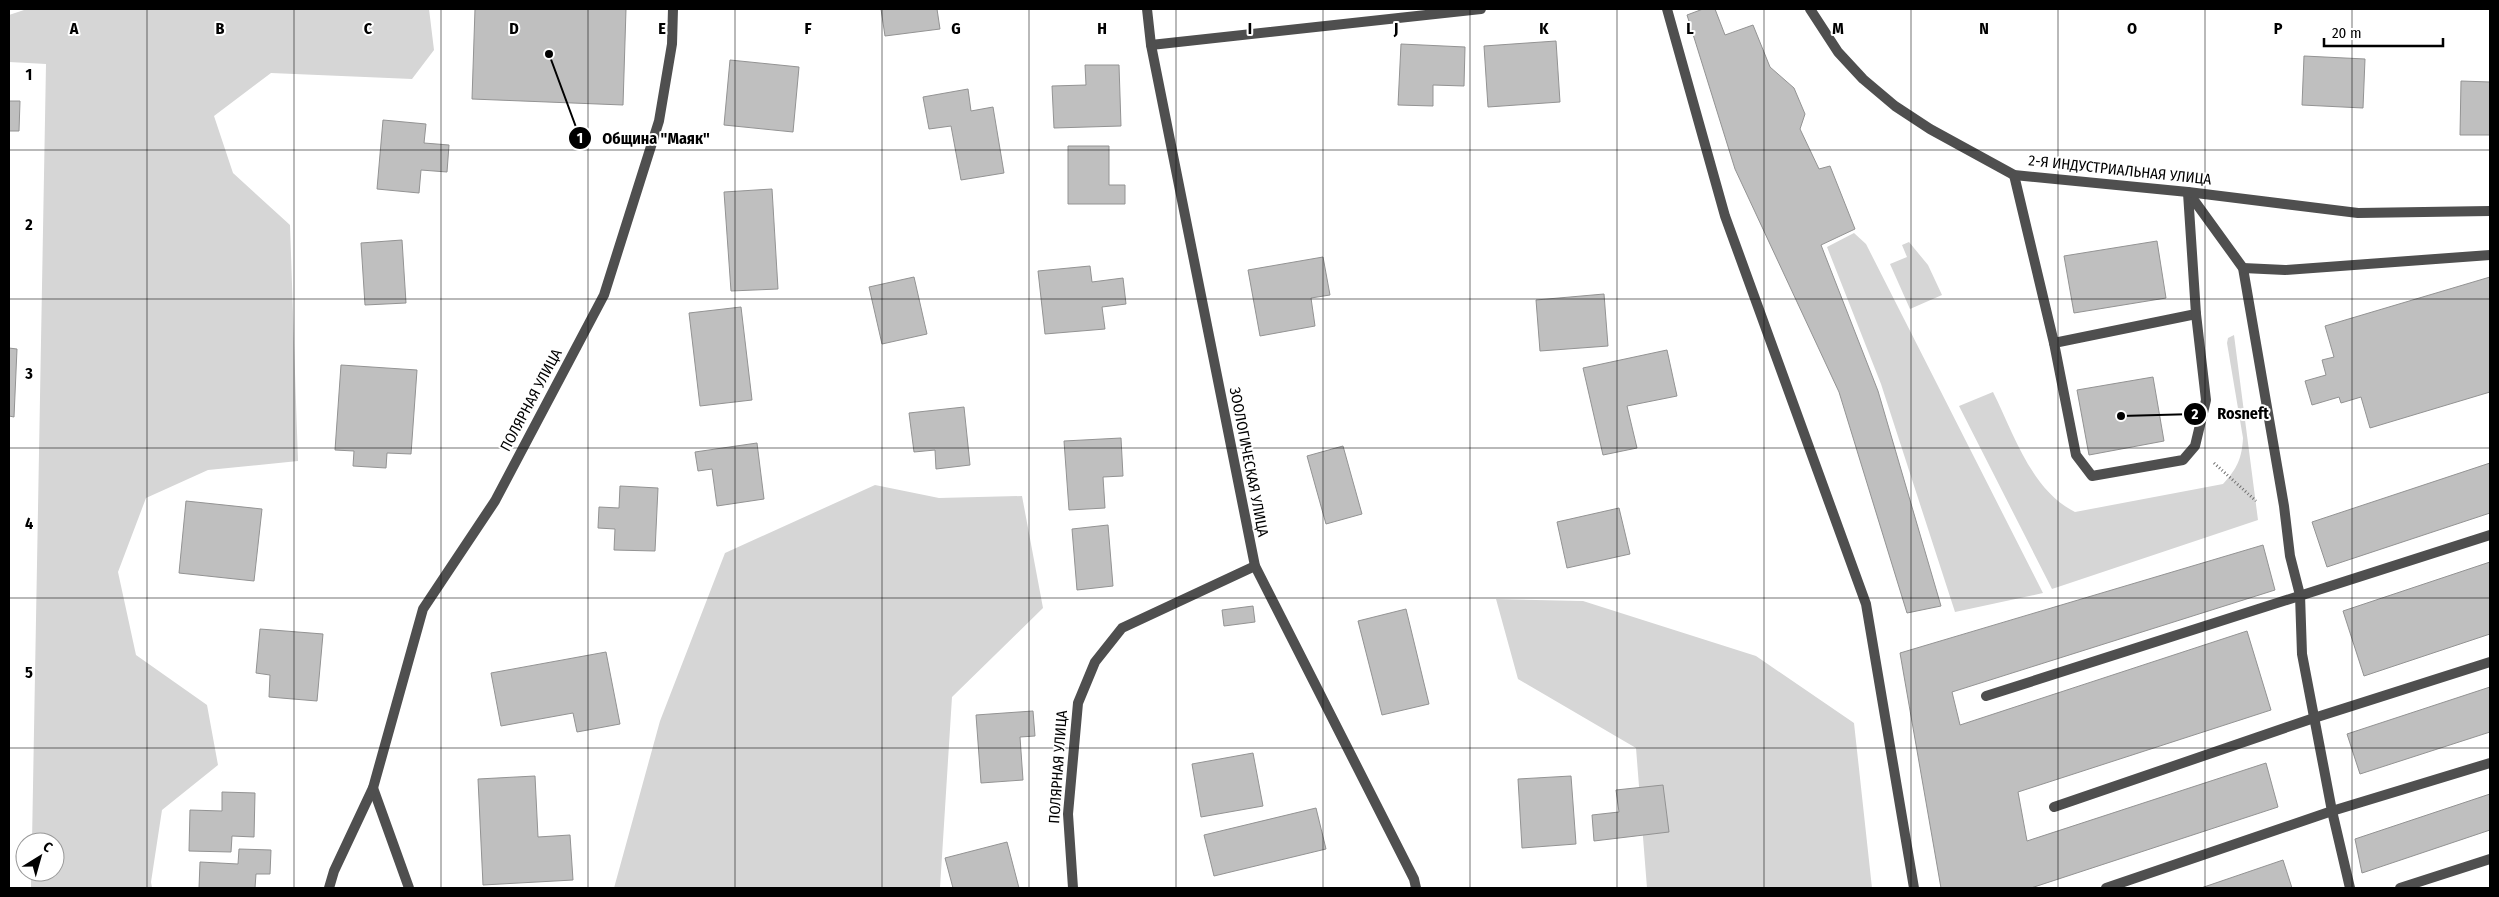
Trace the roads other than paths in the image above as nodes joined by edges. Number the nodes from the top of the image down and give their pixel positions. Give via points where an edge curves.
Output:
1 (673, 9) edge
2 (1148, 9) edge
3 (1481, 9) edge
4 (1667, 9) edge
5 (1810, 9) edge
6 (1151, 45) junction
7 (2014, 175) junction
8 (2188, 192) junction
9 (2490, 211) edge
10 (2490, 255) edge
11 (2243, 268) junction
12 (2196, 314) junction
13 (2054, 344) junction
14 (2490, 534) edge
15 (1255, 566) junction
16 (2300, 595) junction
17 (2490, 662) edge
18 (1986, 696) dead end
19 (2314, 718) junction
20 (2490, 763) edge
21 (373, 788) junction
22 (2054, 808) dead end
23 (2332, 811) junction
24 (2490, 859) edge
25 (329, 888) edge
26 (409, 888) edge
27 (1073, 888) edge
28 (1416, 888) edge
29 (1914, 888) edge
30 (2106, 888) edge
31 (2350, 888) edge
32 (2400, 888) edge

1 - 21 street, ПОЛЯРНАЯ УЛИЦА via 672,44 660,121 604,295 495,501 423,609
2 - 6 street, ЗООЛОГИЧЕСКАЯ УЛИЦА
3 - 6 street
4 - 29 street via 1725,216 1866,604
5 - 7 street, 2-Я ИНДУСТРИАЛЬНАЯ УЛИЦА via 1838,52 1895,106
6 - 15 street, ЗООЛОГИЧЕСКАЯ УЛИЦА
7 - 8 street, 2-Я ИНДУСТРИАЛЬНАЯ УЛИЦА
7 - 13 street
8 - 9 street, 2-Я ИНДУСТРИАЛЬНАЯ УЛИЦА via 2358,213
8 - 11 street
8 - 12 street
10 - 11 street via 2285,270
11 - 16 street via 2290,556
12 - 13 street
12 - 13 street via 2206,400 2195,446 2183,460 2092,476 2076,455
14 - 16 street
15 - 27 street, ПОЛЯРНАЯ УЛИЦА via 1122,628 1095,662 1078,703 1068,814
15 - 28 street, ЗООЛОГИЧЕСКАЯ УЛИЦА
16 - 18 street
16 - 19 street via 2302,654
17 - 19 street
19 - 22 street
19 - 23 street
20 - 23 street
21 - 25 street, ПОЛЯРНАЯ УЛИЦА
21 - 26 street
23 - 30 street
23 - 31 street
24 - 32 street

